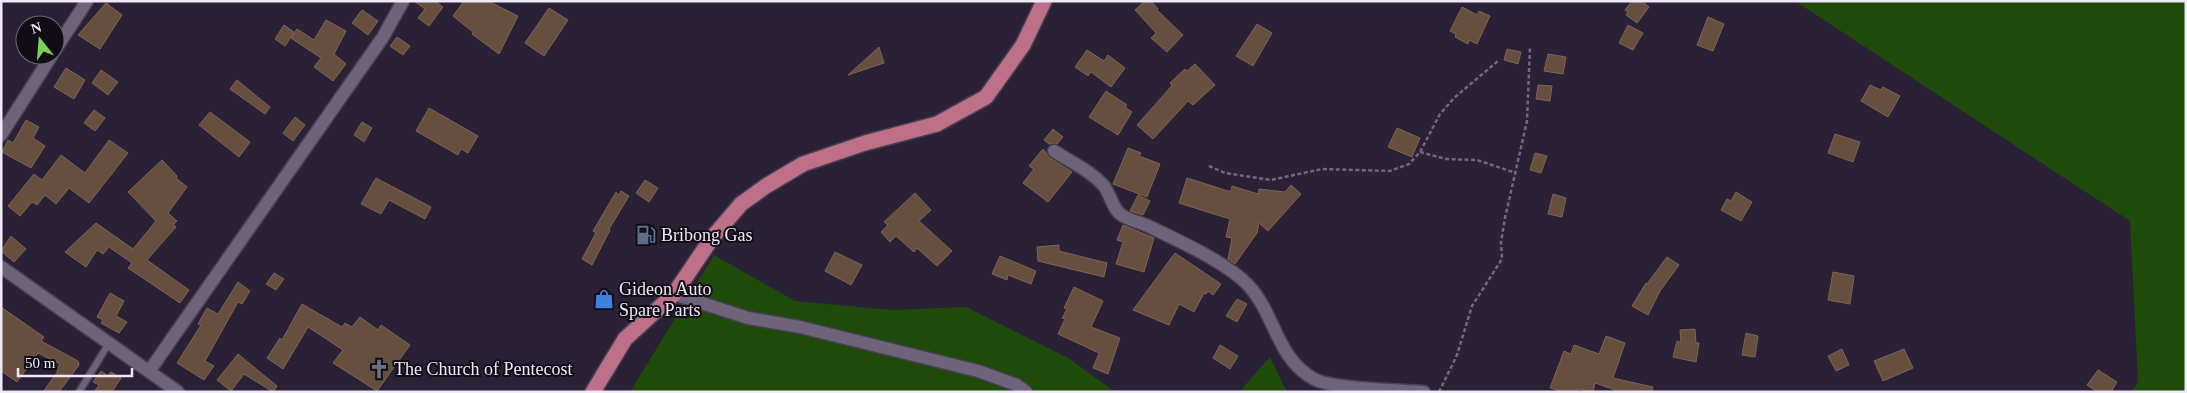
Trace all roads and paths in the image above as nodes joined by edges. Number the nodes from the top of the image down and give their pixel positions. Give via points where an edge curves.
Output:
1 (87, 1) edge
2 (403, 1) edge
3 (1044, 1) edge
4 (65, 35) edge
5 (1530, 47) dead end
6 (1498, 61) dead end
7 (46, 65) edge
8 (1, 135) edge
9 (1054, 151) dead end
10 (1420, 152) junction
11 (1209, 166) dead end
12 (1516, 172) junction
13 (1, 267) edge
14 (674, 294) junction
15 (109, 343) junction
16 (150, 370) junction
17 (79, 392) edge
18 (178, 392) edge
19 (593, 392) edge
20 (1026, 392) edge
21 (1424, 392) edge
22 (1439, 392) edge

1 - 4 street
2 - 16 street via 383,37
3 - 14 main road via 1023,45 986,97 937,124 803,164 766,186 741,204 712,238
5 - 12 path via 1527,121
6 - 10 path via 1440,114
7 - 8 street
9 - 21 street via 1099,180 1119,214 1218,262 1247,284 1259,298 1287,357 1298,370 1317,381 1342,386
10 - 11 path via 1409,164 1390,171 1322,170 1271,180
10 - 12 path via 1446,159 1477,160
12 - 22 path via 1501,242 1502,259 1472,306 1457,355
13 - 15 street
14 - 19 main road via 625,339
14 - 20 street via 748,318 800,327 978,371
15 - 16 street
15 - 17 lane
16 - 18 street

